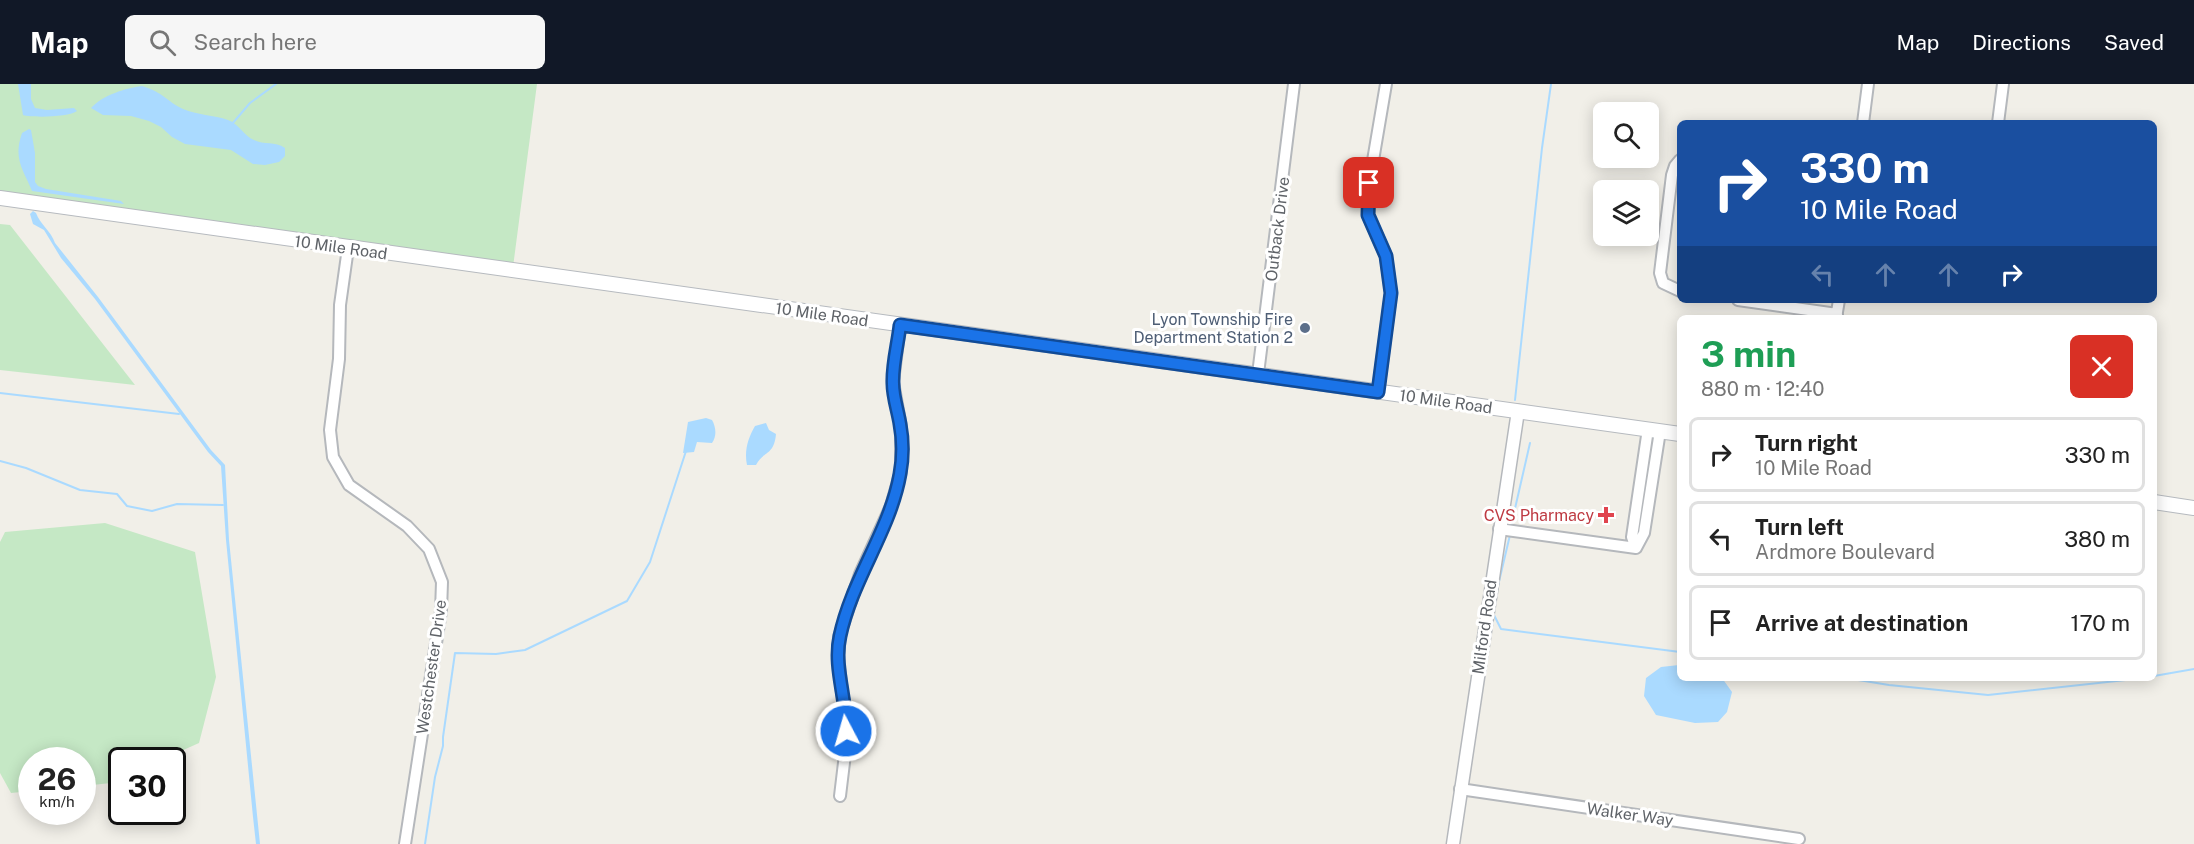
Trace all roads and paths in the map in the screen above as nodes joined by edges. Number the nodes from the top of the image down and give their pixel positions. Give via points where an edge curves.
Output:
1 (1294, 84) edge
2 (1386, 84) edge
3 (1868, 84) edge
4 (2003, 84) edge
5 (1863, 120) edge
6 (1998, 120) edge
7 (1677, 164) edge
8 (0, 198) edge
9 (348, 248) junction
10 (1677, 290) edge
11 (1756, 303) edge
12 (1830, 315) edge
13 (900, 325) junction
14 (1258, 374) junction
15 (1378, 392) junction
16 (1518, 411) junction
17 (1654, 430) junction
18 (1677, 434) edge
19 (2157, 502) edge
20 (2194, 508) edge
21 (1499, 528) junction
22 (1460, 789) junction
23 (840, 796) dead end
24 (1799, 839) dead end
25 (405, 844) edge
26 (1453, 844) edge

1 - 14 street, Outback Drive
2 - 15 street via 1369,183 1368,215 1386,256 1391,293
3 - 5 street
4 - 6 street
7 - 10 street via 1672,175 1660,273 1663,283
8 - 9 main road, 10 Mile Road
9 - 13 main road, 10 Mile Road
9 - 25 street, Westchester Drive via 330,430 333,457 349,485 407,526 429,549 442,582 441,611
11 - 12 street
13 - 14 main road, 10 Mile Road
13 - 23 street via 893,382 901,427 900,474 839,638 847,715
14 - 15 main road, 10 Mile Road
15 - 16 main road, 10 Mile Road
16 - 17 main road, 10 Mile Road
16 - 21 street, Milford Road
17 - 18 main road, 10 Mile Road
17 - 21 street via 1644,533 1636,548
19 - 20 main road
21 - 22 street, Milford Road
22 - 24 street, Walker Way
22 - 26 street, Milford Road

